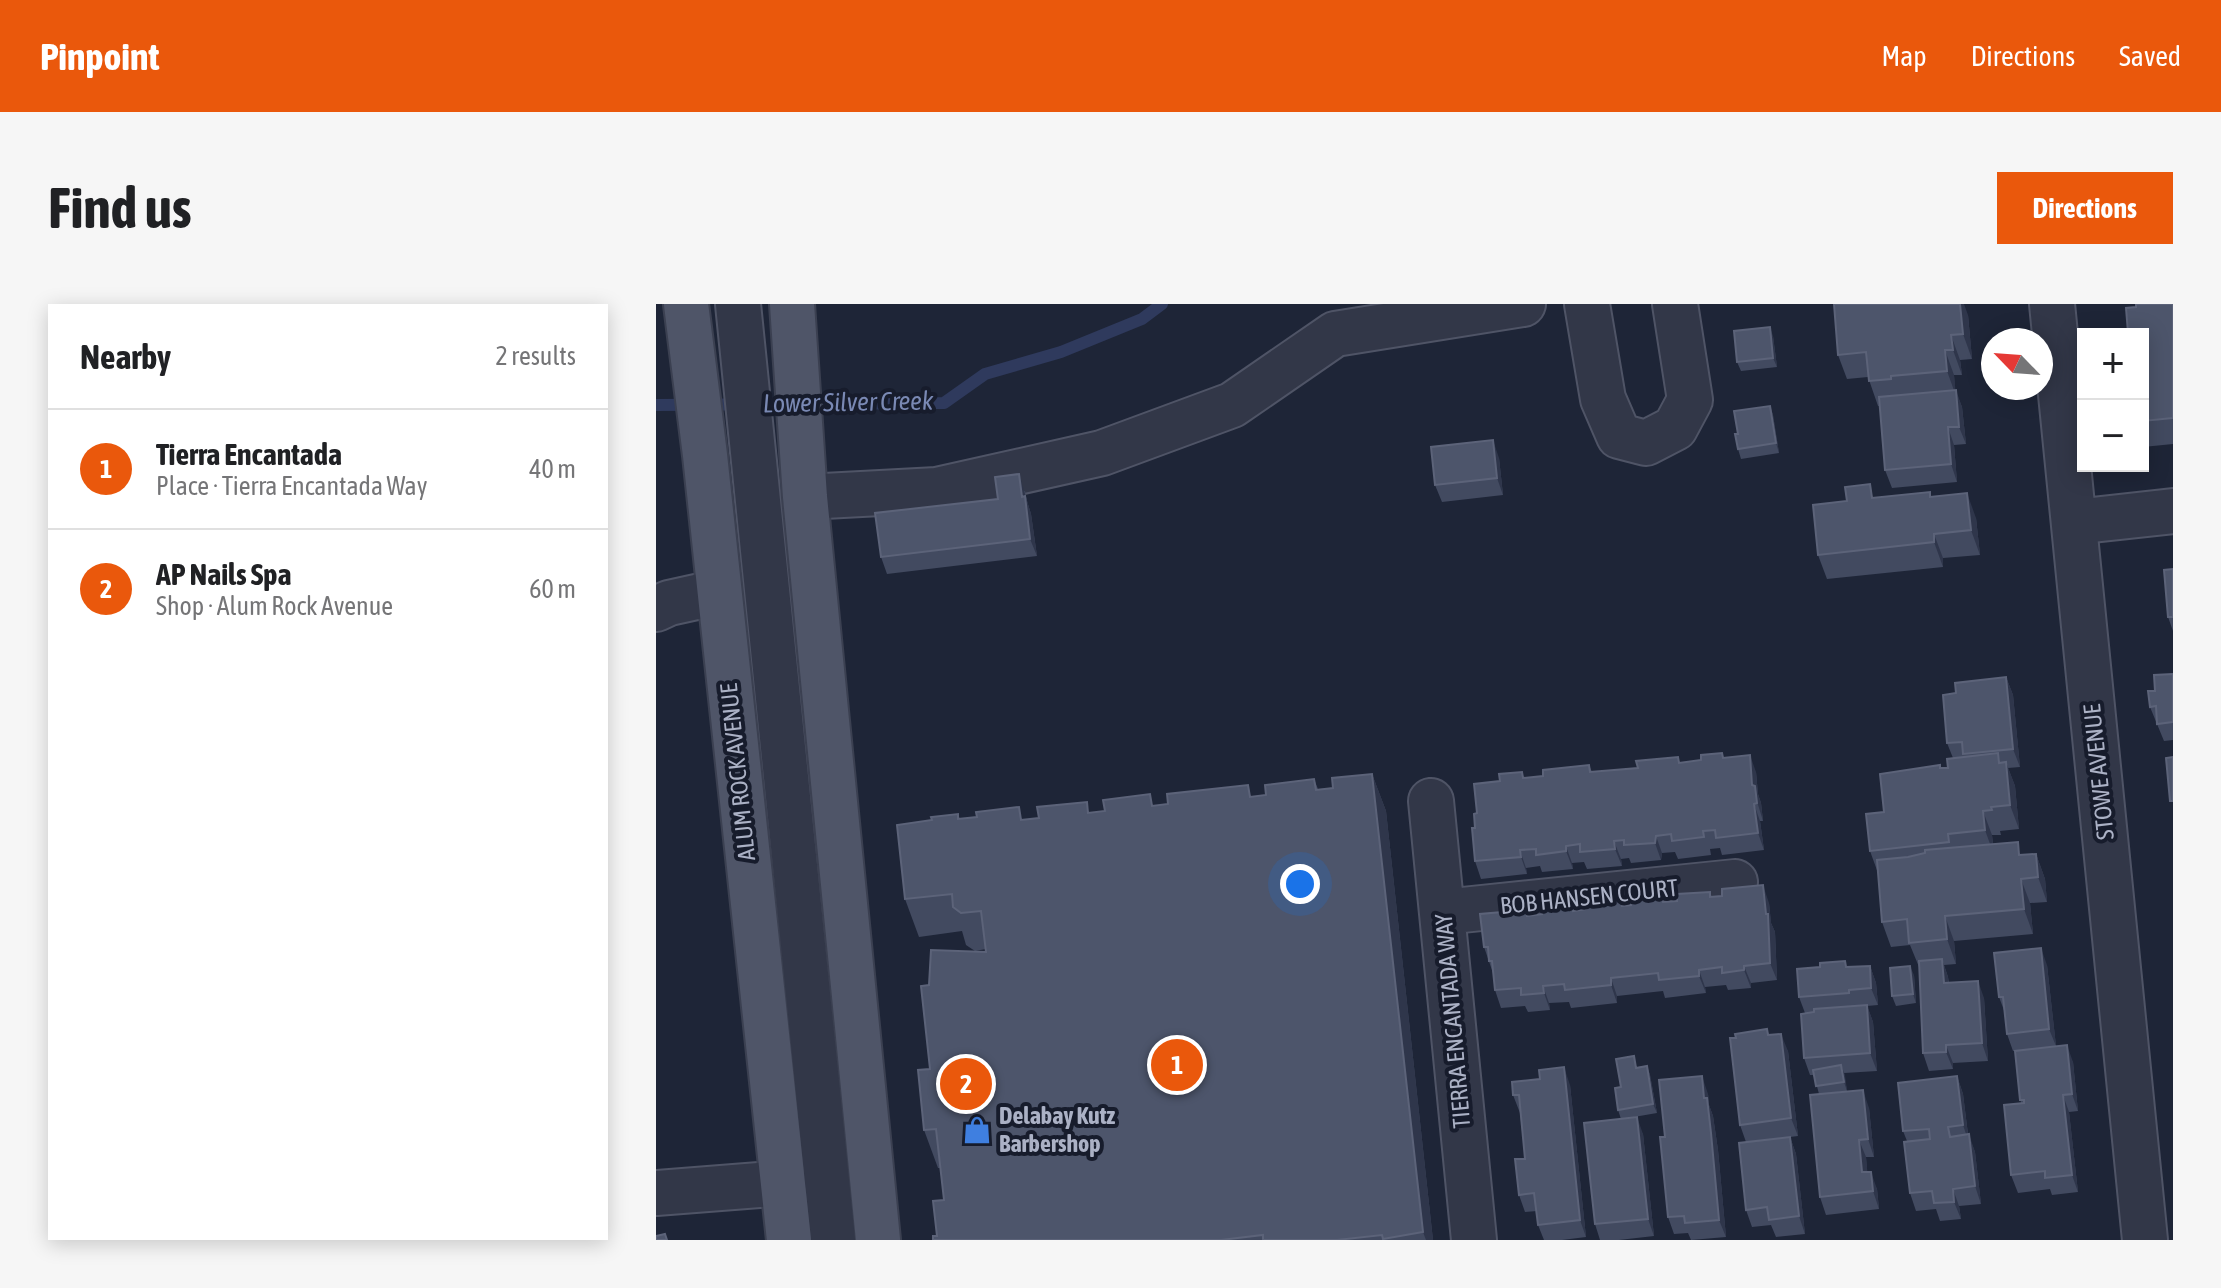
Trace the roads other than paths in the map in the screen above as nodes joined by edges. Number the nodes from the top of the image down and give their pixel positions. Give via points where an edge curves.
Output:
1 (1523, 304) edge
2 (1587, 304) edge
3 (1675, 304) edge
4 (2052, 304) edge
5 (791, 316) edge
6 (740, 320) edge
7 (690, 324) edge
8 (805, 497) junction
9 (2173, 511) edge
10 (2074, 522) junction
11 (719, 592) junction
12 (656, 609) edge
13 (1431, 801) dead end
14 (1735, 882) dead end
15 (1443, 912) junction
16 (784, 1183) junction
17 (656, 1193) edge
18 (789, 1240) edge
19 (833, 1240) edge
20 (878, 1240) edge
21 (1474, 1240) edge
22 (2145, 1240) edge

1 - 8 street via 1335,334 1232,405 1102,453 937,490
2 - 3 street via 1603,399 1619,436 1646,443 1675,428 1690,400
4 - 10 street, STOWE AVENUE
5 - 8 main road
6 - 19 street, ALUM ROCK AVENUE
7 - 11 main road, ALUM ROCK AVENUE
8 - 20 main road
9 - 10 street
10 - 22 street, STOWE AVENUE
11 - 12 street
11 - 16 main road, ALUM ROCK AVENUE
13 - 15 street, TIERRA ENCANTADA WAY
14 - 15 street, BOB HANSEN COURT
15 - 21 street, TIERRA ENCANTADA WAY
16 - 17 street
16 - 18 main road, ALUM ROCK AVENUE

